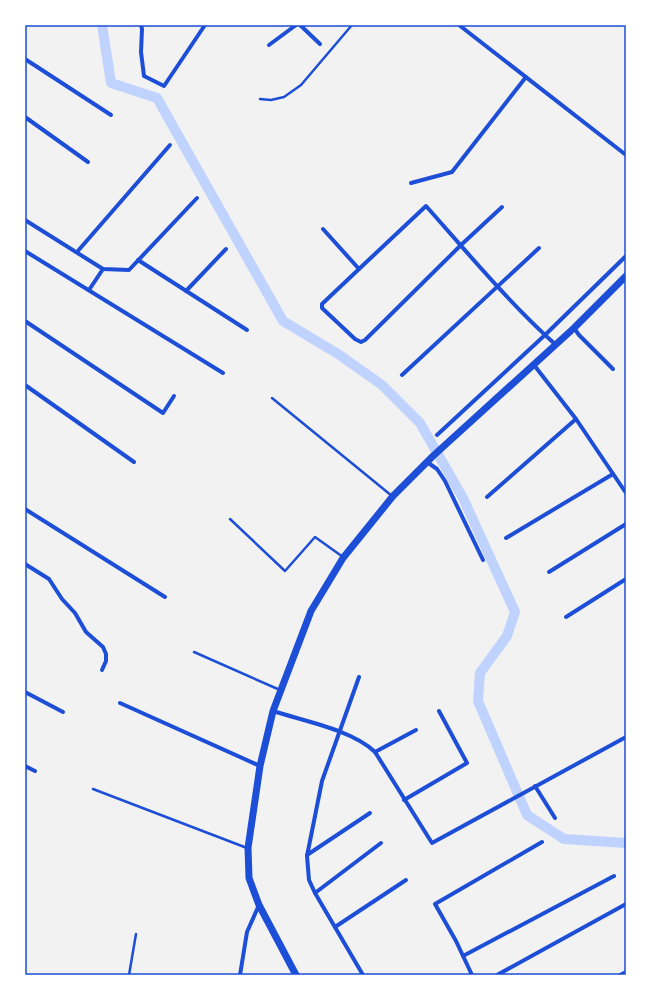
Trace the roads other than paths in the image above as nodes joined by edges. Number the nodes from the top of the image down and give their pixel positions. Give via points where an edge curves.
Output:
1 (145, 25) edge
2 (205, 25) edge
3 (296, 25) edge
4 (300, 25) edge
5 (352, 25) edge
6 (459, 25) edge
7 (141, 27) edge
8 (320, 44) dead end
9 (268, 46) dead end
10 (25, 59) edge
11 (526, 77) junction
12 (260, 99) dead end
13 (111, 115) dead end
14 (25, 117) edge
15 (170, 145) dead end
16 (626, 155) edge
17 (88, 162) dead end
18 (411, 183) dead end
19 (197, 198) dead end
20 (502, 207) dead end
21 (25, 220) edge
22 (323, 229) dead end
23 (460, 245) junction
24 (539, 248) dead end
25 (226, 249) dead end
26 (25, 251) edge
27 (77, 252) junction
28 (626, 256) edge
29 (138, 260) junction
30 (358, 268) junction
31 (103, 269) junction
32 (626, 276) edge
33 (498, 286) junction
34 (89, 290) junction
35 (186, 291) junction
36 (25, 321) edge
37 (574, 328) junction
38 (247, 330) dead end
39 (545, 335) junction
40 (556, 345) junction
41 (534, 365) junction
42 (613, 369) dead end
43 (223, 373) dead end
44 (402, 375) dead end
45 (25, 385) edge
46 (174, 396) dead end
47 (272, 398) dead end
48 (576, 419) junction
49 (437, 435) dead end
50 (134, 462) dead end
51 (427, 462) junction
52 (613, 474) junction
53 (626, 493) edge
54 (393, 496) junction
55 (487, 497) dead end
56 (25, 509) edge
57 (230, 519) dead end
58 (626, 524) edge
59 (506, 538) dead end
60 (343, 558) junction
61 (482, 560) dead end
62 (25, 564) edge
63 (549, 572) dead end
64 (626, 580) edge
65 (165, 598) dead end
66 (566, 617) dead end
67 (194, 652) dead end
68 (102, 670) dead end
69 (359, 677) dead end
70 (280, 690) junction
71 (25, 692) edge
72 (120, 703) dead end
73 (273, 711) junction
74 (439, 711) dead end
75 (62, 712) dead end
76 (416, 730) dead end
77 (339, 732) junction
78 (626, 737) edge
79 (375, 752) junction
80 (25, 766) edge
81 (260, 766) junction
82 (35, 771) dead end
83 (535, 786) junction
84 (93, 789) dead end
85 (404, 800) junction
86 (370, 813) dead end
87 (555, 818) dead end
88 (542, 842) dead end
89 (381, 843) dead end
90 (248, 848) junction
91 (307, 856) junction
92 (614, 876) dead end
93 (406, 880) dead end
94 (315, 893) junction
95 (626, 904) edge
96 (260, 905) junction
97 (335, 927) junction
98 (136, 934) dead end
99 (463, 956) junction
100 (626, 972) edge
101 (129, 975) edge
102 (240, 975) edge
103 (296, 975) edge
104 (363, 975) edge
105 (472, 975) edge
106 (497, 975) edge
107 (620, 975) edge

1 - 7 street
2 - 7 street via 164,86 144,76
3 - 9 street
4 - 8 street
5 - 12 lane via 301,86 284,97
6 - 11 street
10 - 13 street
11 - 16 street
11 - 18 street via 452,172
14 - 17 street
15 - 27 street
19 - 29 street
20 - 23 street
21 - 27 street
22 - 30 street
23 - 30 street via 426,206
23 - 30 street via 361,342 322,308 322,304
23 - 33 street
24 - 33 street
25 - 35 street
26 - 34 street
27 - 31 street
28 - 39 street
29 - 31 street via 129,270
29 - 35 street
31 - 34 street
32 - 37 main road
33 - 39 street
33 - 44 street
34 - 43 street
35 - 38 street
36 - 46 street via 163,413
37 - 40 main road
37 - 42 street
39 - 40 street
39 - 49 street
40 - 41 main road
41 - 48 street
41 - 51 main road
45 - 50 street
47 - 54 lane
48 - 52 street
48 - 55 street
51 - 54 main road
51 - 61 street via 437,469 445,481
52 - 53 street
52 - 59 street
54 - 60 main road
56 - 65 street
57 - 60 lane via 285,571 315,537
58 - 63 street
60 - 70 main road via 311,611
62 - 68 street via 49,579 86,632 103,647 106,661
64 - 66 street
67 - 70 lane
69 - 77 street
70 - 73 main road
71 - 75 street
72 - 81 street
73 - 77 street
73 - 81 main road
74 - 85 street via 467,763
76 - 79 street
77 - 79 street via 359,740
77 - 91 street via 322,781
78 - 83 street
79 - 85 street
80 - 82 street
81 - 90 main road
83 - 85 street via 432,843
83 - 87 street
84 - 90 lane
86 - 91 street
88 - 99 street via 435,904
89 - 94 street
90 - 96 main road via 249,878
91 - 94 street via 309,880
92 - 99 street
93 - 97 street
94 - 97 street
95 - 106 street
96 - 102 street via 247,932
96 - 103 main road
97 - 104 street
98 - 101 lane
99 - 105 street
100 - 107 street

